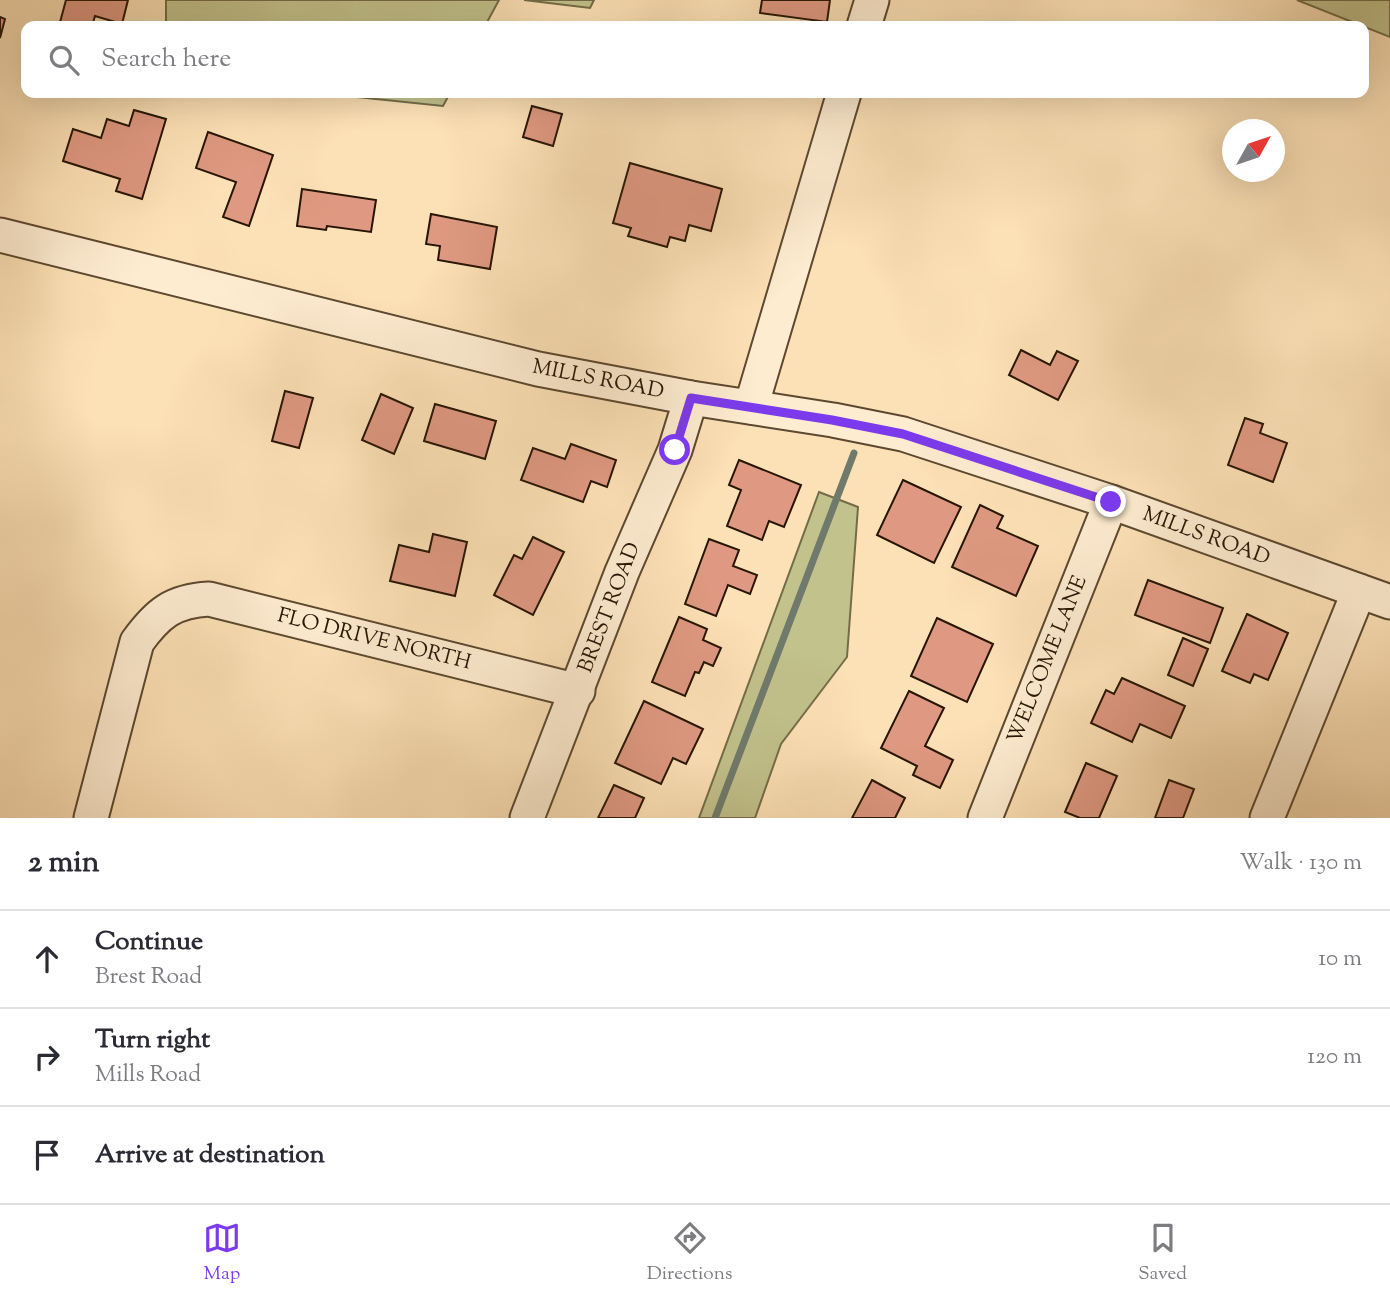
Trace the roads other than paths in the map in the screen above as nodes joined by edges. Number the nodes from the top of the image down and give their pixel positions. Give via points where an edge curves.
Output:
1 (872, 0) edge
2 (866, 21) edge
3 (843, 98) edge
4 (0, 235) edge
5 (691, 398) junction
6 (751, 407) junction
7 (1111, 502) junction
8 (1359, 591) junction
9 (1390, 602) edge
10 (578, 691) junction
11 (91, 818) edge
12 (527, 818) edge
13 (985, 818) edge
14 (1267, 818) edge

1 - 2 street
3 - 6 street
4 - 5 street, MILLS ROAD via 538,369
5 - 6 street, MILLS ROAD
5 - 10 street, BREST ROAD via 675,450 622,572
6 - 7 street, MILLS ROAD via 903,434
7 - 8 street, MILLS ROAD
7 - 13 street, WELCOME LANE
8 - 9 street, MILLS ROAD
8 - 14 street
10 - 11 street, FLO DRIVE NORTH via 209,599 191,600 152,620 137,642
10 - 12 street, BREST ROAD

